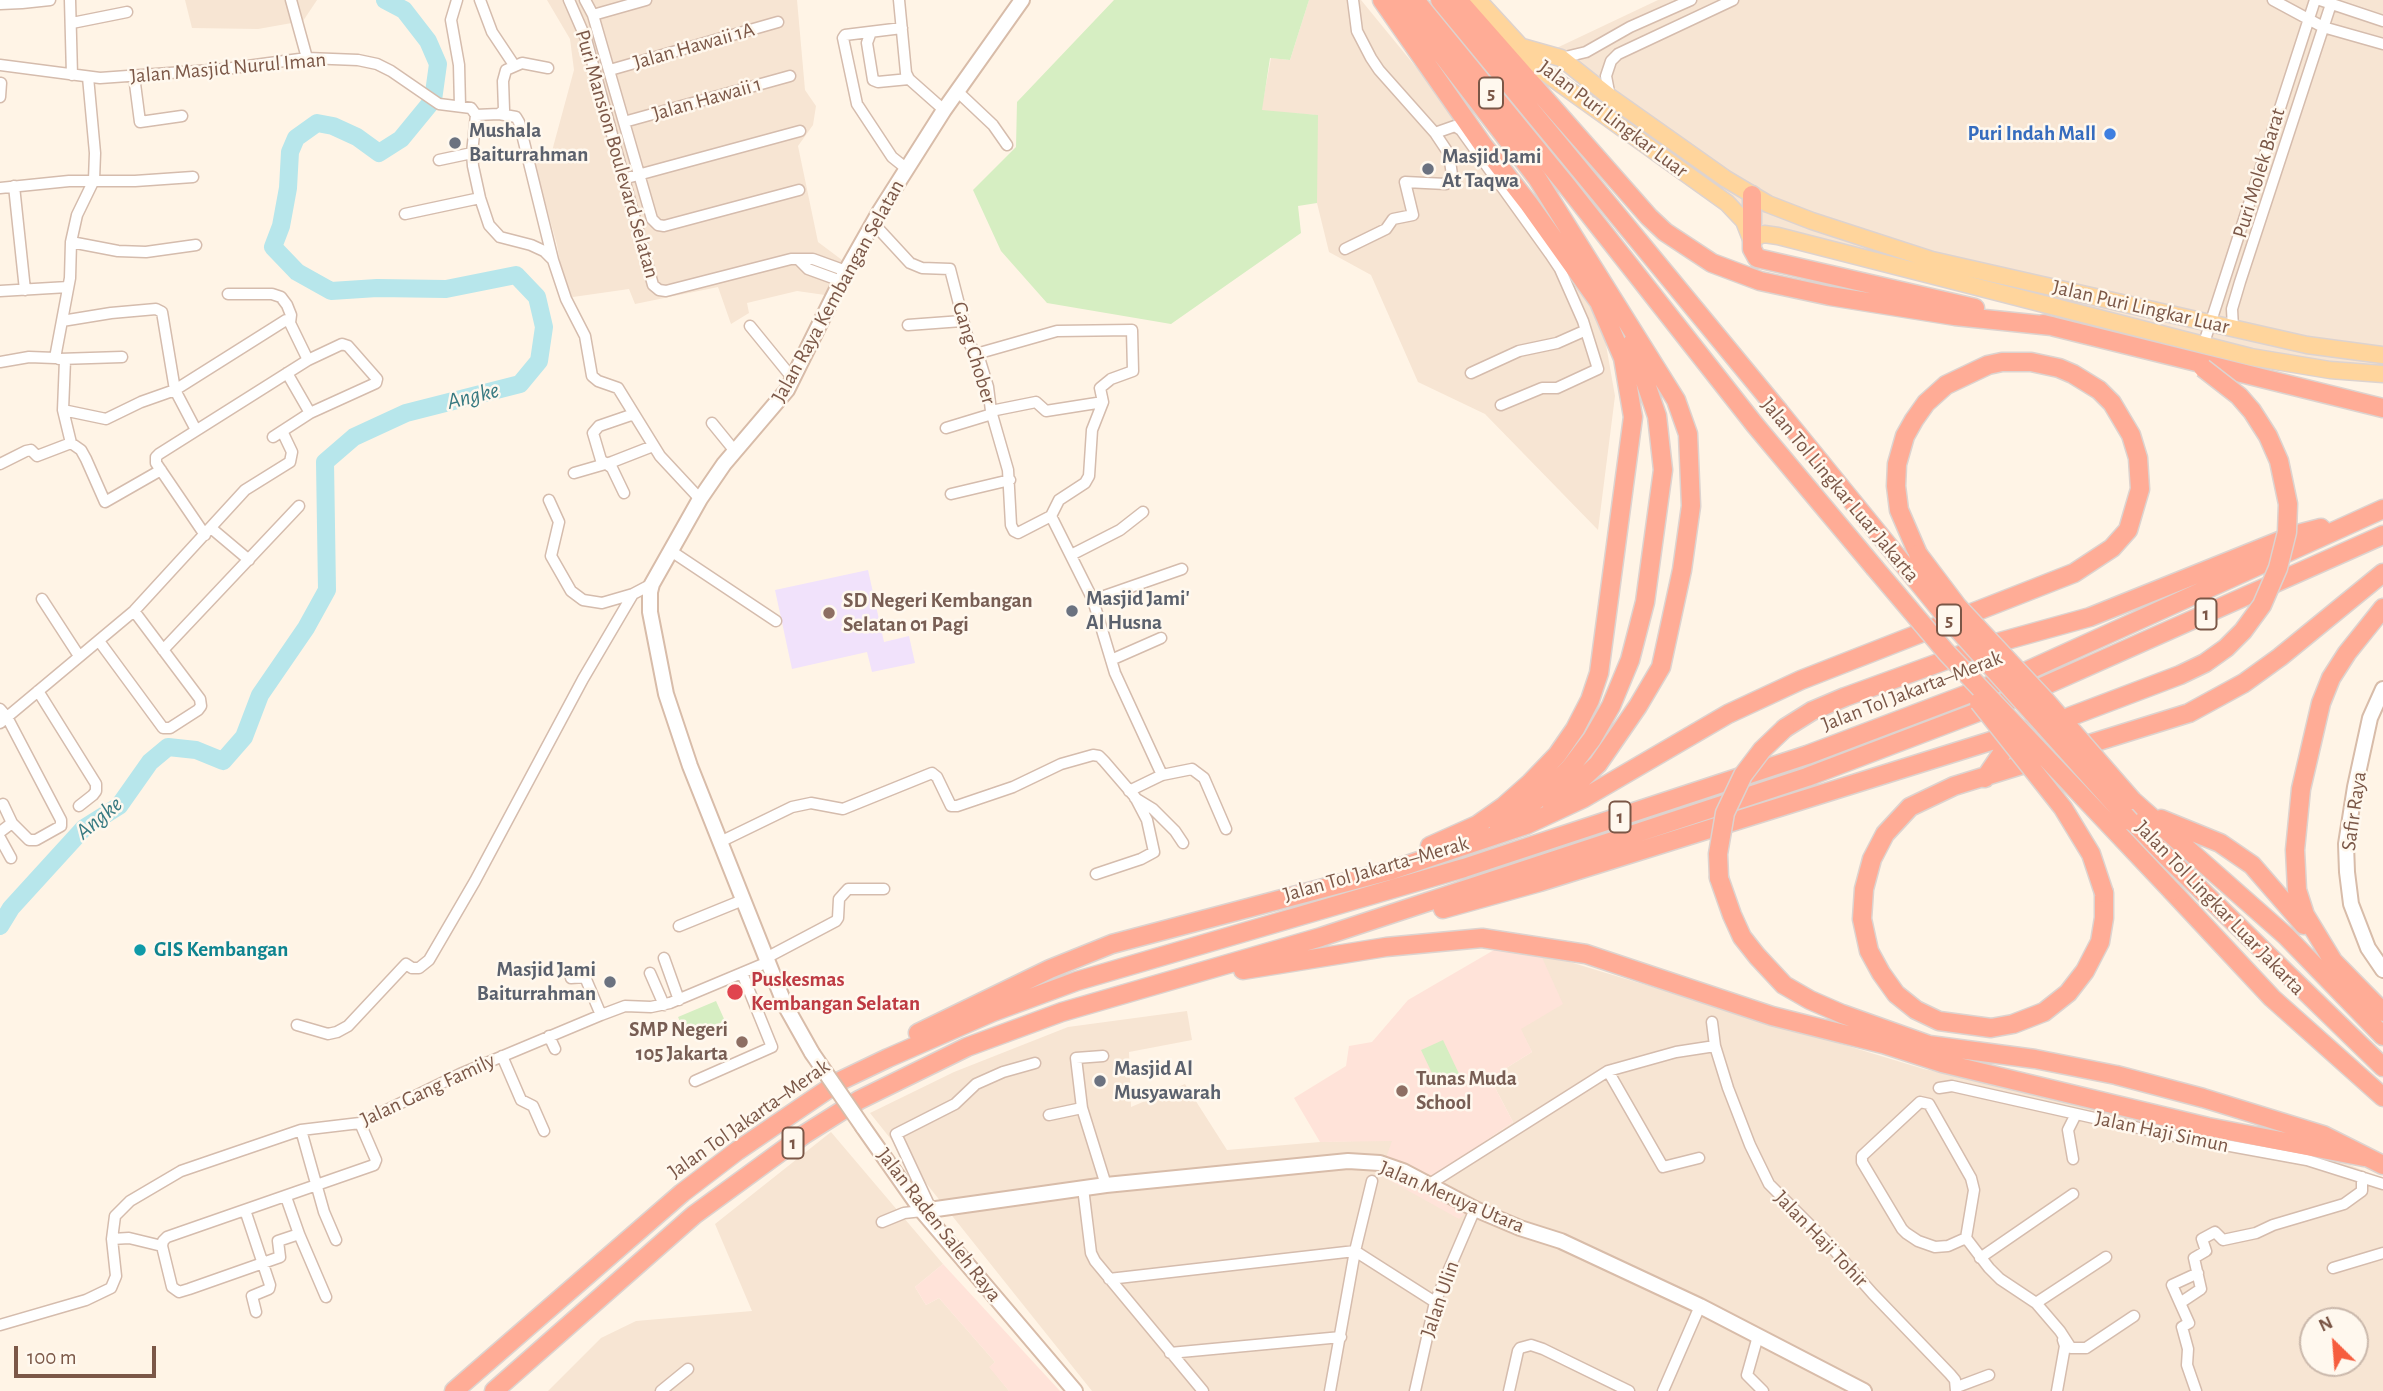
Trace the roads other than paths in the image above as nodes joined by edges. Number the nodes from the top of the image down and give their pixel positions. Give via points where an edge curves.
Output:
1 (50, 0) edge
2 (70, 0) edge
3 (291, 0) edge
4 (457, 0) edge
5 (480, 0) edge
6 (569, 0) edge
7 (585, 0) edge
8 (646, 0) edge
9 (899, 0) edge
10 (1022, 0) edge
11 (1353, 0) edge
12 (1382, 0) edge
13 (1400, 0) edge
14 (1415, 0) edge
15 (1440, 0) edge
16 (1458, 0) edge
17 (1478, 0) edge
18 (1691, 0) edge
19 (1733, 0) edge
20 (2273, 0) edge
21 (2318, 0) edge
22 (21, 2) edge
23 (0, 4) edge
24 (2331, 4) junction
25 (1489, 7) edge
26 (127, 12) dead end
27 (593, 15) junction
28 (2308, 21) junction
29 (2383, 21) edge
30 (778, 22) dead end
31 (72, 23) junction
32 (2323, 27) junction
33 (902, 28) junction
34 (870, 32) junction
35 (2383, 44) edge
36 (1522, 47) junction
37 (307, 58) junction
38 (1560, 58) junction
39 (0, 65) edge
40 (514, 65) junction
41 (548, 68) dead end
42 (610, 70) junction
43 (72, 75) junction
44 (134, 76) junction
45 (790, 76) dead end
46 (88, 77) junction
47 (909, 79) junction
48 (1, 83) edge
49 (957, 91) junction
50 (0, 97) edge
51 (1610, 97) junction
52 (460, 106) junction
53 (944, 110) junction
54 (499, 114) junction
55 (476, 115) junction
56 (182, 116) dead end
57 (624, 122) junction
58 (800, 131) dead end
59 (1435, 133) junction
60 (1007, 145) dead end
61 (472, 153) junction
62 (439, 160) dead end
63 (907, 169) junction
64 (193, 177) dead end
65 (631, 178) junction
66 (94, 180) junction
67 (14, 186) junction
68 (0, 188) edge
69 (799, 190) dead end
70 (1752, 195) junction
71 (480, 198) junction
72 (405, 214) dead end
73 (1796, 215) junction
74 (874, 223) junction
75 (1786, 238) junction
76 (1751, 239) junction
77 (71, 242) junction
78 (196, 245) dead end
79 (1345, 249) dead end
80 (553, 260) junction
81 (843, 276) junction
82 (68, 287) junction
83 (0, 290) edge
84 (25, 290) junction
85 (228, 294) dead end
86 (62, 321) junction
87 (962, 321) junction
88 (290, 323) junction
89 (2211, 323) junction
90 (908, 325) dead end
91 (750, 326) dead end
92 (1630, 326) junction
93 (2052, 326) junction
94 (2233, 328) junction
95 (1584, 331) junction
96 (976, 354) junction
97 (2383, 355) edge
98 (122, 357) dead end
99 (2201, 358) junction
100 (60, 359) junction
101 (308, 360) junction
102 (0, 362) edge
103 (287, 373) junction
104 (1471, 373) dead end
105 (2383, 374) edge
106 (794, 380) junction
107 (175, 390) junction
108 (1103, 402) junction
109 (1501, 405) dead end
110 (2383, 408) edge
111 (63, 410) junction
112 (310, 413) junction
113 (992, 413) junction
114 (634, 414) junction
115 (712, 423) dead end
116 (946, 428) dead end
117 (196, 430) junction
118 (282, 431) junction
119 (272, 437) dead end
120 (71, 443) junction
121 (653, 446) junction
122 (734, 450) junction
123 (0, 464) edge
124 (604, 464) junction
125 (161, 470) junction
126 (573, 473) dead end
127 (1010, 480) junction
128 (624, 493) dead end
129 (951, 494) dead end
130 (700, 499) junction
131 (549, 500) dead end
132 (299, 506) dead end
133 (2379, 511) edge
134 (1143, 512) dead end
135 (1051, 516) junction
136 (208, 531) junction
137 (2383, 535) edge
138 (671, 551) junction
139 (1071, 555) junction
140 (249, 559) junction
141 (1182, 569) dead end
142 (2383, 573) edge
143 (652, 584) junction
144 (633, 594) junction
145 (42, 599) dead end
146 (1093, 600) junction
147 (2383, 608) edge
148 (134, 611) junction
149 (776, 621) dead end
150 (1161, 638) dead end
151 (99, 641) junction
152 (163, 650) junction
153 (1946, 652) junction
154 (79, 656) junction
155 (1111, 660) junction
156 (2383, 689) edge
157 (38, 691) junction
158 (2, 716) edge
159 (2015, 734) junction
160 (1162, 775) junction
161 (1985, 778) junction
162 (1132, 794) junction
163 (3, 804) dead end
164 (79, 806) dead end
165 (2149, 814) junction
166 (12, 823) junction
167 (1526, 825) junction
168 (1226, 829) dead end
169 (0, 832) edge
170 (0, 838) edge
171 (720, 842) junction
172 (1183, 843) dead end
173 (1472, 844) junction
174 (11, 858) dead end
175 (1096, 874) dead end
176 (1340, 884) junction
177 (884, 888) dead end
178 (743, 900) junction
179 (679, 926) dead end
180 (1321, 937) junction
181 (2324, 949) junction
182 (664, 958) dead end
183 (767, 960) junction
184 (2383, 970) edge
185 (650, 973) dead end
186 (742, 973) junction
187 (571, 978) dead end
188 (1182, 978) junction
189 (679, 1000) junction
190 (664, 1005) junction
191 (2383, 1012) edge
192 (601, 1015) junction
193 (1712, 1022) dead end
194 (297, 1025) dead end
195 (550, 1036) junction
196 (2383, 1036) edge
197 (1715, 1046) junction
198 (555, 1049) dead end
199 (812, 1053) joint
200 (502, 1056) junction
201 (1103, 1056) dead end
202 (1035, 1063) dead end
203 (2383, 1067) edge
204 (1608, 1072) junction
205 (695, 1081) dead end
206 (840, 1081) junction
207 (1939, 1088) dead end
208 (2383, 1097) edge
209 (1082, 1108) junction
210 (2076, 1114) junction
211 (1049, 1115) dead end
212 (360, 1123) junction
213 (301, 1130) junction
214 (544, 1131) dead end
215 (2364, 1157) junction
216 (1699, 1158) dead end
217 (2073, 1159) dead end
218 (2383, 1165) edge
219 (2362, 1177) junction
220 (1372, 1181) dead end
221 (1106, 1185) junction
222 (1428, 1185) junction
223 (2383, 1185) edge
224 (317, 1186) junction
225 (1083, 1188) junction
226 (2073, 1194) dead end
227 (286, 1196) junction
228 (1475, 1209) junction
229 (246, 1210) junction
230 (927, 1210) junction
231 (883, 1222) dead end
232 (299, 1234) junction
233 (1966, 1238) junction
234 (111, 1239) junction
235 (336, 1240) dead end
236 (162, 1246) junction
237 (1355, 1251) junction
238 (2383, 1253) edge
239 (2105, 1257) dead end
240 (1980, 1258) junction
241 (263, 1265) junction
242 (2333, 1268) dead end
243 (2198, 1273) junction
244 (1109, 1279) junction
245 (326, 1297) dead end
246 (2031, 1302) junction
247 (1435, 1303) junction
248 (2180, 1303) junction
249 (1700, 1306) junction
250 (256, 1312) dead end
251 (2134, 1316) dead end
252 (0, 1325) edge
253 (1758, 1336) junction
254 (1341, 1337) junction
255 (2071, 1348) junction
256 (1170, 1353) junction
257 (688, 1369) dead end
258 (1989, 1375) dead end
259 (1956, 1389) edge
260 (454, 1391) edge
261 (494, 1391) edge
262 (661, 1391) edge
263 (1074, 1391) edge
264 (1203, 1391) edge
265 (1330, 1391) edge
266 (1415, 1391) edge
267 (1508, 1391) edge
268 (1629, 1391) edge
269 (1663, 1391) edge
270 (1763, 1391) edge
271 (1864, 1391) edge
272 (2057, 1391) edge
273 (2064, 1391) edge
274 (2196, 1391) edge

1 - 22 street
2 - 31 street
3 - 37 street
4 - 52 street via 451,20
5 - 40 street via 492,32
6 - 65 street, Puri Mansion Boulevard Selatan
7 - 27 street
8 - 27 street
9 - 33 street
10 - 49 main road, Jalan Raya Kembangan Selatan
11 - 59 street via 1357,30 1378,69
12 - 176 highway via 1599,302 1623,358 1633,416 1599,673 1574,729 1530,783 1477,825
13 - 92 highway via 1537,178
14 - 153 highway, Jalan Tol Lingkar Luar Jakarta / 5, bridge via 1755,425
15 - 203 highway, Jalan Tol Lingkar Luar Jakarta / 5, bridge via 1943,613 2130,821
16 - 93 highway via 1657,224 1712,263 1785,288 1955,316
17 - 25 main road
18 - 38 street via 1586,52
19 - 51 street via 1618,54 1606,76
20 - 28 street
21 - 24 street
21 - 28 street, Puri Molek Barat
22 - 23 street
24 - 29 street
24 - 32 street, Puri Molek Barat
25 - 36 main road
26 - 31 street
27 - 42 street
28 - 32 street
28 - 89 street, Puri Molek Barat
30 - 42 street, Jalan Hawaii 1A
31 - 43 street
32 - 35 street
32 - 94 street, Puri Molek Barat via 2240,282 2232,309
33 - 34 street
33 - 47 street
34 - 47 street via 867,43 873,80
34 - 63 street via 844,36 857,104 892,157
36 - 38 main road, Jalan Puri Lingkar Luar
36 - 76 main road, Jalan Puri Lingkar Luar via 1544,72 1727,203 1744,221
37 - 44 street, Jalan Masjid Nurul Iman
37 - 52 street, Jalan Masjid Nurul Iman via 377,64 439,104
38 - 51 main road, Jalan Puri Lingkar Luar
39 - 43 street, Jalan Masjid Nurul Iman
40 - 41 street
40 - 54 street via 503,74 504,110
42 - 57 street
43 - 46 street, Jalan Masjid Nurul Iman
44 - 46 street, Jalan Masjid Nurul Iman
44 - 56 street via 140,122
45 - 57 street, Jalan Hawaii 1
46 - 66 street
47 - 53 street
48 - 50 street
49 - 53 main road, Jalan Raya Kembangan Selatan
49 - 60 street
51 - 70 main road, Jalan Puri Lingkar Luar
52 - 55 street via 471,108
53 - 63 main road, Jalan Raya Kembangan Selatan
54 - 55 street
54 - 80 street via 516,117 519,122
55 - 61 street
57 - 65 street
58 - 65 street
59 - 79 street via 1449,154 1449,181 1405,182 1413,215 1393,219 1386,229
59 - 95 street via 1455,126 1461,130 1560,269
61 - 62 street
61 - 71 street
63 - 74 main road, Jalan Raya Kembangan Selatan
64 - 66 street
65 - 69 street via 652,219 664,226
65 - 81 street, Puri Mansion Boulevard Selatan via 649,278 659,290 791,259 798,259 808,269
66 - 67 street
66 - 77 street via 77,215
67 - 68 street
67 - 84 street
70 - 73 main road, Jalan Puri Lingkar Luar
70 - 76 highway
71 - 72 street
71 - 80 street via 494,232 544,251
73 - 75 main road
73 - 89 main road, Jalan Puri Lingkar Luar via 1912,255
74 - 81 main road, Jalan Raya Kembangan Selatan
74 - 87 street, Gang Chober via 910,263 950,269
75 - 76 main road, Jalan Puri Lingkar Luar via 1764,234
75 - 99 main road, Jalan Puri Lingkar Luar
76 - 93 highway via 1754,254 1763,260
77 - 78 street via 146,252
77 - 82 street
80 - 114 street via 585,335 592,376 618,388
81 - 106 main road, Jalan Raya Kembangan Selatan
82 - 84 street
82 - 86 street
83 - 84 street
85 - 88 street via 281,297 288,304
86 - 100 street
86 - 107 street via 111,313 162,312
87 - 90 street
87 - 96 street, Gang Chober
88 - 101 street
88 - 107 street via 282,322
89 - 94 main road, Jalan Puri Lingkar Luar
89 - 99 street, Puri Molek Barat
91 - 106 street
92 - 167 highway via 1676,400 1688,435 1691,506 1670,631 1653,682 1598,764
92 - 173 highway via 1657,415 1663,470 1645,602 1630,660 1611,706 1570,768 1526,809
93 - 99 highway
94 - 97 main road, Jalan Puri Lingkar Luar via 2307,345
95 - 104 street via 1510,354
95 - 109 street via 1597,371
96 - 108 street via 1057,331 1132,330 1133,371 1101,385
96 - 113 street, Gang Chober
98 - 100 street
99 - 105 main road, Jalan Puri Lingkar Luar
99 - 110 highway
99 - 159 highway, bridge via 2252,411 2279,461 2288,504 2287,533 2262,605 2243,631 2205,663
100 - 102 street via 29,357
100 - 111 street
101 - 103 street
101 - 112 street via 345,344 377,379
103 - 112 street
103 - 117 street
106 - 122 main road, Jalan Raya Kembangan Selatan
107 - 111 street via 106,419
107 - 117 street
108 - 113 street via 1046,411 1036,402
108 - 135 street via 1092,430 1087,481 1059,500
111 - 120 street
112 - 118 street
113 - 116 street
113 - 127 street, Gang Chober
114 - 121 street
114 - 124 street via 595,429 593,439
115 - 122 street
117 - 125 street via 156,457
118 - 119 street
118 - 136 street via 292,452 290,462 245,490
120 - 123 street via 37,456 26,451
120 - 125 street via 81,450 105,502
121 - 124 street
121 - 130 street
122 - 130 main road, Jalan Raya Kembangan Selatan
124 - 126 street
124 - 128 street via 612,468
125 - 136 street
127 - 129 street
127 - 135 street, Gang Chober via 1014,531 1024,531
130 - 138 main road, Jalan Raya Kembangan Selatan
131 - 144 street via 559,525 551,556 571,592 583,600 602,603
132 - 140 street
133 - 206 highway, Jalan Tol Jakarta–Merak / 1 via 2018,675 1807,755 1464,868 1077,981 993,1012
133 - 215 highway, bridge via 2294,535 2090,617 1985,646 1812,711 1785,728 1743,775 1725,813 1718,854 1719,878 1742,937 1784,985 1831,1010 1929,1045 2049,1062 2203,1098 2323,1135
134 - 139 street via 1120,530
135 - 139 street
136 - 140 street
136 - 148 street
137 - 180 highway, Jalan Tol Jakarta–Merak / 1 via 2028,693 1807,777
138 - 143 main road, Jalan Raya Kembangan Selatan
138 - 149 street
139 - 146 street
140 - 152 street
141 - 146 street
142 - 161 highway via 2244,683 2189,713
143 - 144 street
143 - 171 main road, Jalan Raya Kembangan Selatan via 649,606 666,694
144 - 194 street via 429,960 419,968 406,964 337,1032 328,1034
145 - 154 street
146 - 155 street
147 - 181 highway via 2331,678 2320,703 2301,789 2295,850 2297,890
148 - 151 street
148 - 152 street
150 - 155 street
151 - 152 street via 163,728 170,728 201,706
151 - 154 street
153 - 161 highway, bridge via 1961,679 2063,808 2091,854 2104,893 2100,942 2068,993 2044,1012 1991,1028 1939,1021 1896,994 1869,951 1862,919 1872,859 1885,834 1910,807 1954,786
153 - 208 highway, Jalan Tol Lingkar Luar Jakarta / 5, bridge via 2272,998
154 - 157 street
155 - 160 street
156 - 184 main road, Safir Raya via 2370,718 2346,844 2351,904 2368,948
157 - 158 street
157 - 164 street via 96,784 93,795
158 - 166 street via 61,823 33,841
159 - 161 highway
159 - 180 highway via 1540,882
160 - 162 street
160 - 168 street via 1185,769 1197,772 1204,778
162 - 171 street via 1099,756 1093,755 957,806 951,806 932,774 843,809 811,803 792,807
162 - 172 street via 1153,809
162 - 175 street via 1147,820 1154,852
163 - 166 street
165 - 167 highway, bridge via 2132,800 2044,699 1958,607 1917,554 1899,510 1897,464 1913,420 1946,385 2002,362 2059,368 2112,402 2131,435 2140,489 2128,530 2112,548 2052,583 1801,680 1728,714 1584,798
165 - 181 highway via 2220,843 2252,865
165 - 196 highway via 2286,936
166 - 169 street
167 - 173 highway
170 - 174 street
171 - 178 main road, Jalan Raya Kembangan Selatan
173 - 176 highway
176 - 206 highway via 1112,944 909,1037
177 - 183 street, Jalan Gang Family via 848,889 839,900 836,921
178 - 179 street
178 - 183 main road, Jalan Raya Kembangan Selatan
180 - 188 highway, Jalan Tol Jakarta–Merak / 1
181 - 191 highway
182 - 189 street
183 - 186 street, Jalan Gang Family
183 - 199 main road, Jalan Raya Kembangan Selatan
185 - 190 street
186 - 189 street, Jalan Gang Family
186 - 205 street via 772,1047
187 - 192 street via 584,975
188 - 215 highway via 1385,947 1482,938 1586,954 1772,1016 1942,1063 2215,1129
188 - 261 highway, Jalan Tol Jakarta–Merak / 1 via 1014,1028 859,1100 694,1215
189 - 190 street, Jalan Gang Family
190 - 192 street, Jalan Gang Family via 625,1006
192 - 195 street, Jalan Gang Family
193 - 197 street, Jalan Haji Tohir
195 - 198 street
195 - 200 street, Jalan Gang Family
197 - 204 street
197 - 259 street, Jalan Haji Tohir via 1769,1184 1950,1374
199 - 230 main road, Jalan Raden Saleh Raya, bridge
200 - 212 street, Jalan Gang Family
200 - 214 street via 521,1100 533,1106
201 - 209 street via 1076,1058
202 - 230 street via 976,1084 955,1104 896,1134
204 - 216 street via 1663,1167
204 - 222 street
206 - 260 highway, Jalan Tol Jakarta–Merak / 1 via 682,1193
207 - 210 street, Jalan Haji Simun via 1952,1086
209 - 211 street
209 - 221 street
210 - 217 street via 2068,1129
210 - 219 street, Jalan Haji Simun via 2307,1160
212 - 213 street, Jalan Gang Family
212 - 224 street via 375,1163
213 - 224 street
213 - 234 street, Jalan Gang Family via 193,1166 162,1182 121,1209
215 - 218 highway
219 - 223 street, Jalan Haji Simun
219 - 243 street via 2362,1191 2344,1204 2256,1233 2223,1240 2216,1233 2204,1238 2206,1251 2194,1258
220 - 237 street
221 - 222 main road, Jalan Meruya Utara via 1348,1161 1387,1165
221 - 225 main road, Jalan Meruya Utara
222 - 228 main road, Jalan Meruya Utara
224 - 227 street
224 - 235 street
225 - 230 main road, Jalan Meruya Utara
225 - 244 street via 1091,1253
226 - 240 street
227 - 229 street
227 - 232 street
228 - 247 street, Jalan Ulin
228 - 249 main road, Jalan Meruya Utara via 1561,1241
229 - 236 street via 171,1234
229 - 241 street
230 - 231 street
230 - 263 main road, Jalan Raden Saleh Raya
232 - 241 street via 278,1241 281,1256
232 - 245 street
233 - 233 street via 1935,1247 1906,1233 1862,1162 1862,1156 1920,1102 1929,1104 1971,1178 1974,1190
233 - 240 street
234 - 236 street
234 - 252 street, Jalan Gang Family via 116,1276 111,1289
236 - 241 street via 172,1287 179,1292
237 - 244 street
237 - 247 street
237 - 254 street
238 - 242 street
239 - 246 street
240 - 246 street
241 - 250 street via 270,1286 252,1296
243 - 248 street via 2201,1289
243 - 248 street via 2172,1285
244 - 256 street
246 - 255 street
246 - 272 street via 2065,1346
247 - 266 street, Jalan Ulin
248 - 274 street via 2189,1323 2181,1327
249 - 253 main road, Jalan Meruya Utara
249 - 269 street
251 - 255 street via 2086,1348
253 - 270 street via 1747,1375
253 - 271 main road, Jalan Meruya Utara
254 - 256 street
254 - 265 street
255 - 273 street
256 - 264 street
257 - 262 street
258 - 259 street
267 - 268 street via 1518,1351 1531,1345

